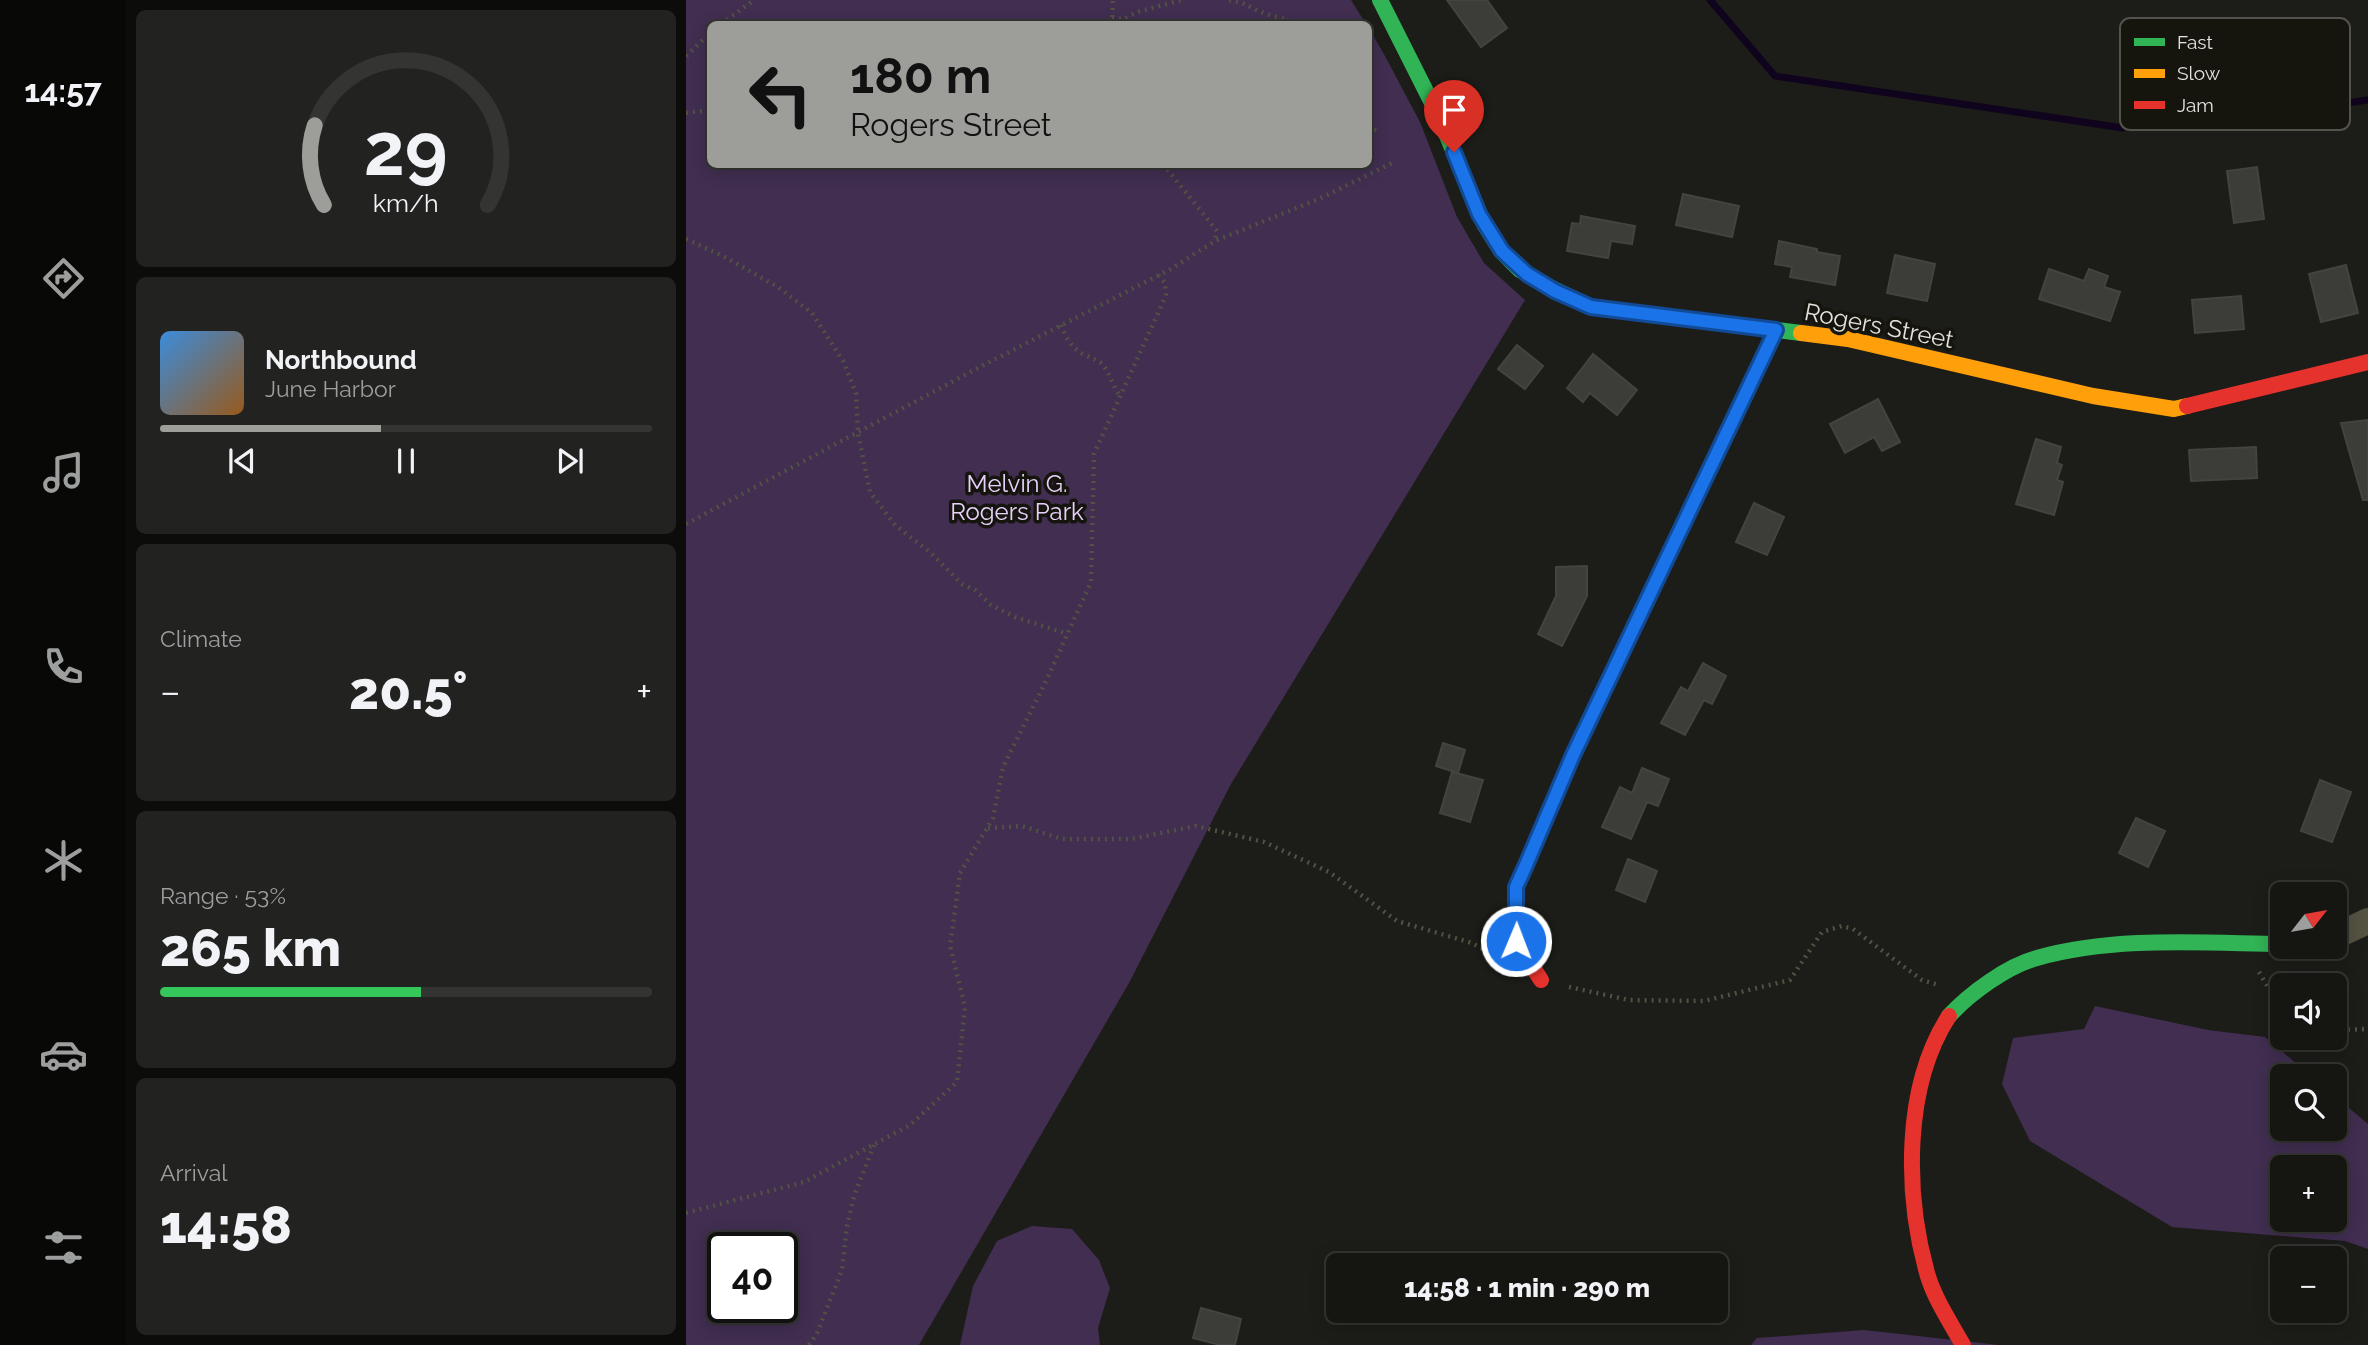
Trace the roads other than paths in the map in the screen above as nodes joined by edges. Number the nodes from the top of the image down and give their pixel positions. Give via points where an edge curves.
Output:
1 (1380, 0) edge
2 (1776, 330) junction
3 (2368, 362) edge
4 (2368, 921) edge
5 (2347, 931) edge
6 (2270, 944) edge
7 (1541, 980) road end
8 (1964, 1345) edge

1 - 2 street, Rogers Street via 1446,132 1479,214 1502,251 1527,274 1591,307
2 - 3 street, Rogers Street via 1848,339 2093,396 2174,409
2 - 7 street via 1573,755 1516,887 1516,941
4 - 5 street
6 - 8 street via 2169,942 2035,958 1964,999 1947,1018 1931,1050 1917,1102 1910,1156 1915,1219 1927,1275

